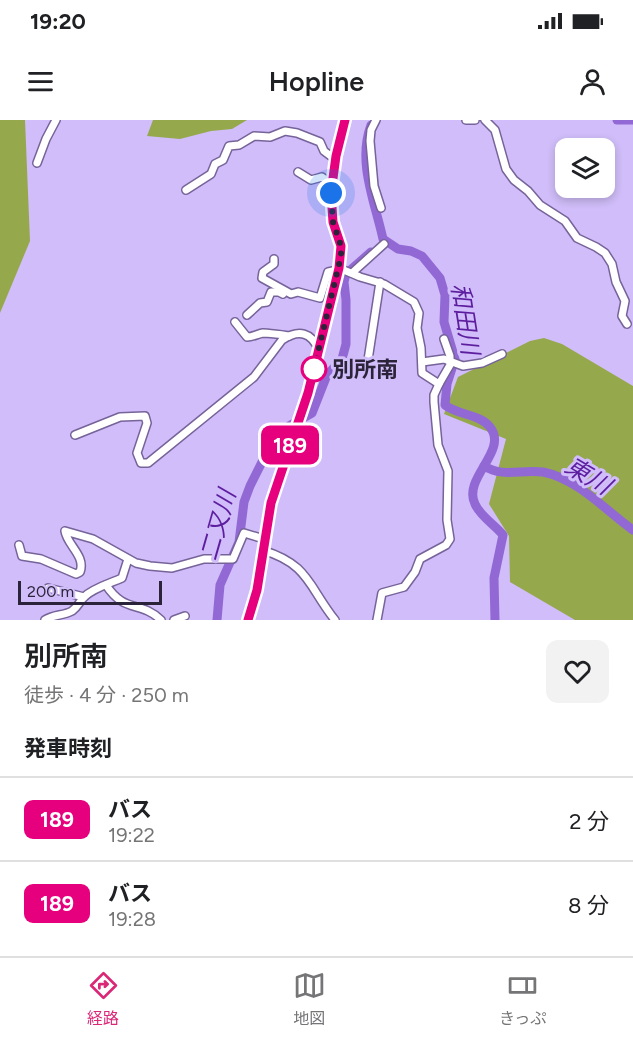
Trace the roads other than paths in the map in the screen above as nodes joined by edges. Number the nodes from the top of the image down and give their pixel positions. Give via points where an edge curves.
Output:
1 (56, 120) edge
2 (345, 120) edge
3 (376, 120) edge
4 (466, 120) edge
5 (476, 120) edge
6 (485, 120) edge
7 (336, 160) junction
8 (37, 163) dead end
9 (298, 172) dead end
10 (332, 184) junction
11 (186, 190) dead end
12 (381, 208) dead end
13 (384, 244) dead end
14 (274, 259) dead end
15 (339, 269) junction
16 (352, 273) junction
17 (380, 282) junction
18 (291, 294) junction
19 (247, 315) dead end
20 (235, 321) dead end
21 (627, 324) dead end
22 (289, 336) junction
23 (444, 339) dead end
24 (319, 350) junction
25 (502, 354) dead end
26 (368, 360) dead end
27 (422, 362) junction
28 (450, 362) junction
29 (439, 384) junction
30 (75, 435) dead end
31 (264, 539) junction
32 (19, 545) dead end
33 (262, 550) junction
34 (128, 559) junction
35 (106, 585) junction
36 (48, 588) dead end
37 (84, 597) junction
38 (185, 616) dead end
39 (45, 620) edge
40 (161, 620) edge
41 (174, 620) edge
42 (248, 620) edge
43 (335, 620) edge
44 (377, 620) edge

1 - 8 street
2 - 7 main road
3 - 12 street via 370,141 374,186
4 - 5 street
6 - 21 street via 495,130 506,169 514,180 540,205 565,221 577,238 605,253 624,301 622,316
7 - 10 main road
7 - 11 street via 320,142 297,133 254,136 229,146 211,174
9 - 10 street via 310,180 322,177
10 - 15 main road via 332,215 341,246
13 - 16 street
14 - 18 street via 262,278
15 - 16 street
15 - 18 street via 328,272 320,298
15 - 24 main road
16 - 17 street
17 - 26 street
17 - 27 street via 409,297 418,307
18 - 19 street via 271,292 267,302
20 - 22 street via 248,337 264,333
22 - 24 street via 305,334
22 - 30 street via 254,376 148,463 141,463 137,453 147,423 145,416 120,417
23 - 28 street
24 - 31 main road via 271,503
25 - 28 street via 463,366
27 - 28 street
27 - 29 street via 422,373
28 - 29 street
29 - 44 street via 434,402 438,444 448,471 450,539 420,559 404,587 382,593
31 - 33 main road
31 - 34 street via 244,533 233,559 204,559 172,568
32 - 34 street via 22,556 41,559 76,574 81,564 65,531 93,539
33 - 42 main road
33 - 43 street via 280,556 305,574
34 - 35 street via 122,578
35 - 37 street
35 - 40 street via 120,602 140,607
36 - 37 street
37 - 39 street via 70,612
38 - 41 street

